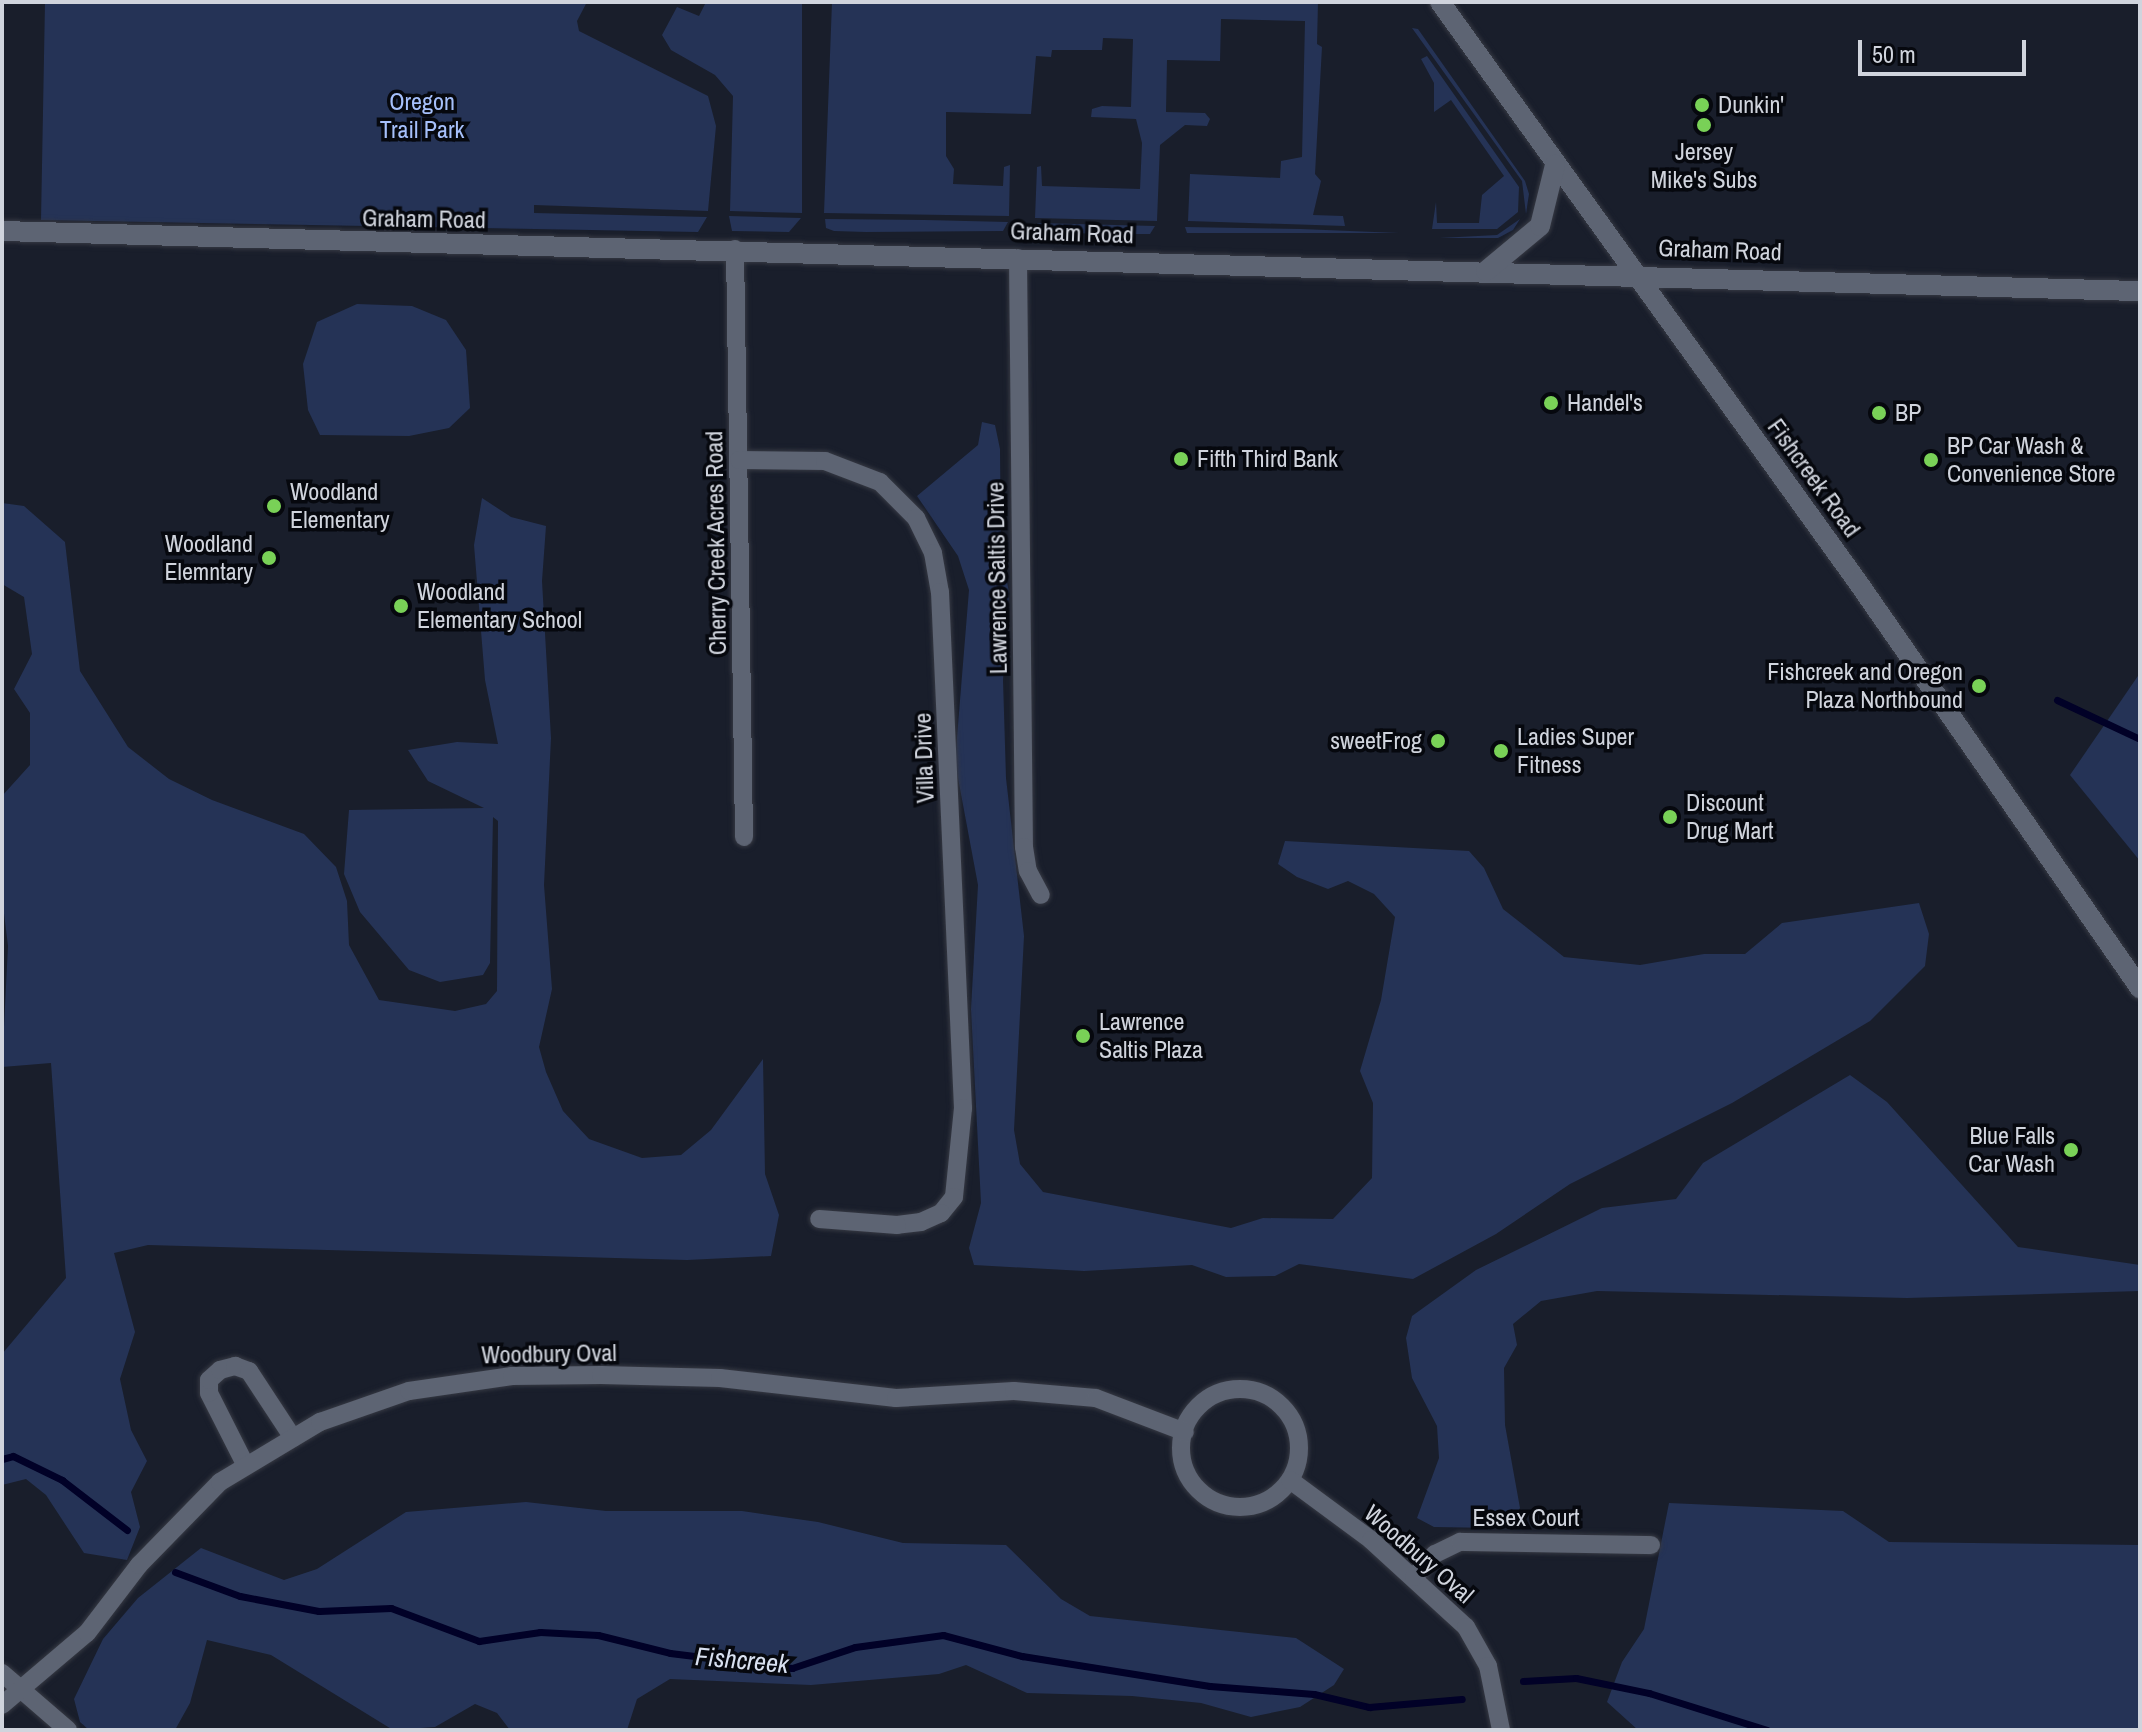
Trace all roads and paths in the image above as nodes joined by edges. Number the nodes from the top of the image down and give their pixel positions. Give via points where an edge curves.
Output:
1 (1440, 2) edge
2 (1555, 165) junction
3 (2, 231) edge
4 (735, 249) junction
5 (1018, 258) junction
6 (1486, 271) junction
7 (1631, 273) junction
8 (2140, 291) edge
9 (739, 460) junction
10 (744, 837) dead end
11 (1041, 895) dead end
12 (2140, 988) edge
13 (819, 1219) dead end
14 (1185, 1432) junction
15 (293, 1438) junction
16 (246, 1466) junction
17 (1290, 1480) junction
18 (1651, 1545) dead end
19 (1414, 1577) junction
20 (2, 1673) edge
21 (19, 1689) junction
22 (2, 1705) edge
23 (68, 1730) edge
24 (1501, 1730) edge

1 - 2 main road, Fishcreek Road
2 - 6 main road via 1540,226
2 - 7 main road, Fishcreek Road
3 - 4 main road, Graham Road
4 - 5 main road, Graham Road
4 - 9 street, Cherry Creek Acres Road
5 - 6 main road, Graham Road
5 - 11 street, Lawrence Saltis Drive via 1024,847 1028,871
6 - 7 main road, Graham Road
7 - 8 main road, Graham Road
7 - 12 main road, Fishcreek Road via 1857,581
9 - 10 street, Cherry Creek Acres Road
9 - 13 street, Villa Drive via 825,461 864,473 902,500 933,553 945,647 963,1108 954,1197 941,1213 909,1224
14 - 15 street, Woodbury Oval via 1141,1411 1074,1395 1014,1391 896,1398 720,1378 601,1375 512,1376 434,1386 359,1406
14 - 17 street via 1181,1452 1188,1478 1214,1502 1238,1507 1265,1503
14 - 17 street via 1216,1394 1243,1388 1269,1396 1294,1427 1298,1457
15 - 16 street, Woodbury Oval
15 - 16 street via 249,1371 235,1366 220,1370 209,1380 209,1393
16 - 21 street, Woodbury Oval via 220,1482 182,1519 69,1652
17 - 19 street, Woodbury Oval
18 - 19 street, Essex Court via 1460,1542 1435,1554
19 - 24 street, Woodbury Oval via 1476,1641 1488,1666
20 - 21 street
21 - 22 street, Woodbury Oval
21 - 23 street

